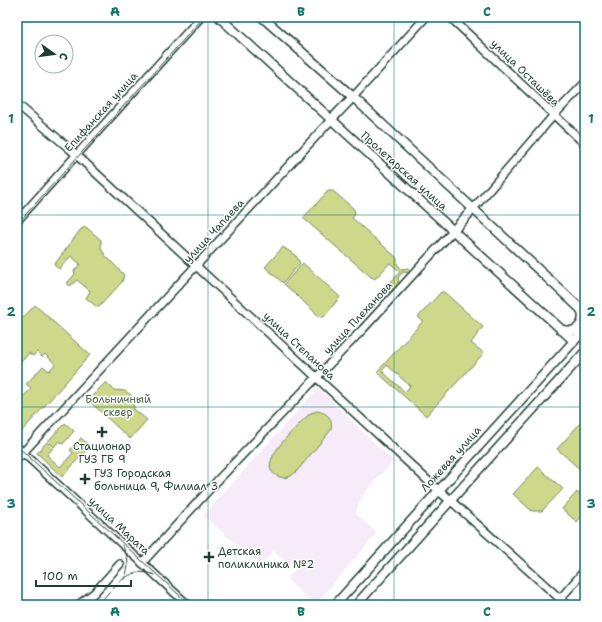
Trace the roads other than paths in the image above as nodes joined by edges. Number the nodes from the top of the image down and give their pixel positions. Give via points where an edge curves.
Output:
1 (201, 17) edge
2 (219, 17) edge
3 (262, 17) edge
4 (426, 17) edge
5 (450, 17) edge
6 (585, 83) edge
7 (353, 97) junction
8 (17, 104) edge
9 (553, 116) junction
10 (331, 120) junction
11 (585, 144) edge
12 (77, 156) junction
13 (472, 209) junction
14 (17, 221) edge
15 (453, 231) junction
16 (197, 266) junction
17 (583, 311) edge
18 (585, 329) edge
19 (561, 330) junction
20 (574, 341) junction
21 (585, 352) edge
22 (317, 378) junction
23 (20, 450) edge
24 (17, 459) edge
25 (438, 490) junction
26 (450, 500) junction
27 (142, 563) junction
28 (120, 564) dead end
29 (585, 570) edge
30 (560, 599) junction
31 (340, 603) edge
32 (78, 605) edge
33 (188, 605) edge
34 (356, 605) edge
35 (567, 605) edge

1 - 12 street, Епифанская улица
2 - 10 main road, Пролетарская улица
3 - 7 main road, Пролетарская улица
4 - 7 street, улица Чапаева
5 - 9 street, улица Осташёва
6 - 9 street, улица Плеханова
7 - 10 main road, улица Чапаева
7 - 13 main road, Пролетарская улица
8 - 12 street, улица Степанова
9 - 11 street, улица Осташёва
9 - 13 street, улица Плеханова
10 - 15 main road, Пролетарская улица
10 - 16 street, улица Чапаева
12 - 14 street, Епифанская улица
12 - 16 street, улица Степанова
13 - 15 main road, улица Плеханова
13 - 17 main road, Пролетарская улица
15 - 19 main road, Пролетарская улица
15 - 22 street, улица Плеханова
16 - 22 street, улица Степанова
16 - 23 street, улица Чапаева
17 - 19 main road via 583,320 576,329
18 - 20 main road, Ложевая улица
19 - 20 main road, Пролетарская улица
20 - 25 main road, Ложевая улица
21 - 26 main road
22 - 25 street, улица Степанова
22 - 27 street, улица Плеханова
23 - 24 street, улица Чапаева
23 - 27 street, улица Марата
25 - 26 main road, улица Степанова
25 - 31 main road, Ложевая улица
26 - 30 street, улица Степанова
26 - 34 main road
27 - 33 street, улица Марата
28 - 32 street via 94,593
29 - 30 street
30 - 35 street, улица Степанова

